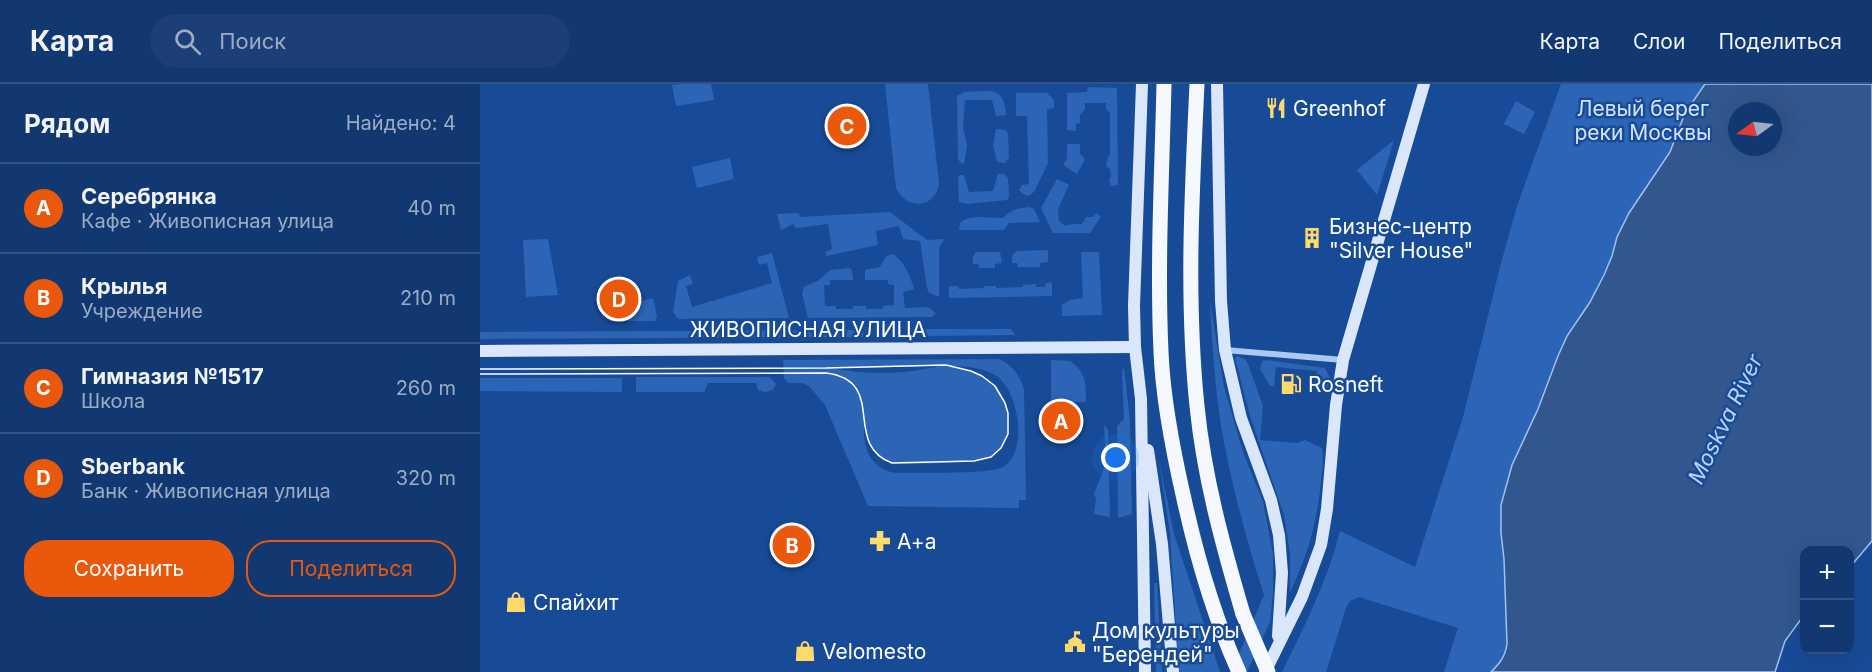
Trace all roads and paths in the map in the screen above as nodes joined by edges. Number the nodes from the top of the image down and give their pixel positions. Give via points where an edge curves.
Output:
1 (1142, 84) edge
2 (1164, 84) edge
3 (1197, 84) edge
4 (1217, 84) edge
5 (1424, 84) edge
6 (1136, 347) junction
7 (1226, 350) junction
8 (480, 351) edge
9 (1343, 360) junction
10 (1141, 399) junction
11 (1275, 649) junction
12 (1145, 672) edge
13 (1173, 672) edge
14 (1239, 672) edge
15 (1267, 672) edge

1 - 6 street
2 - 14 main road via 1161,353 1168,413 1196,552
3 - 15 main road, bridge via 1191,248 1197,408 1222,543 1243,614
4 - 7 street via 1221,292
5 - 9 street
6 - 8 street, ЖИВОПИСНАЯ УЛИЦА
6 - 10 street
7 - 9 street
7 - 11 street via 1241,418 1271,500 1279,535 1282,593
9 - 11 street via 1325,528 1317,561
10 - 12 street
10 - 13 street via 1162,544
11 - 15 street

